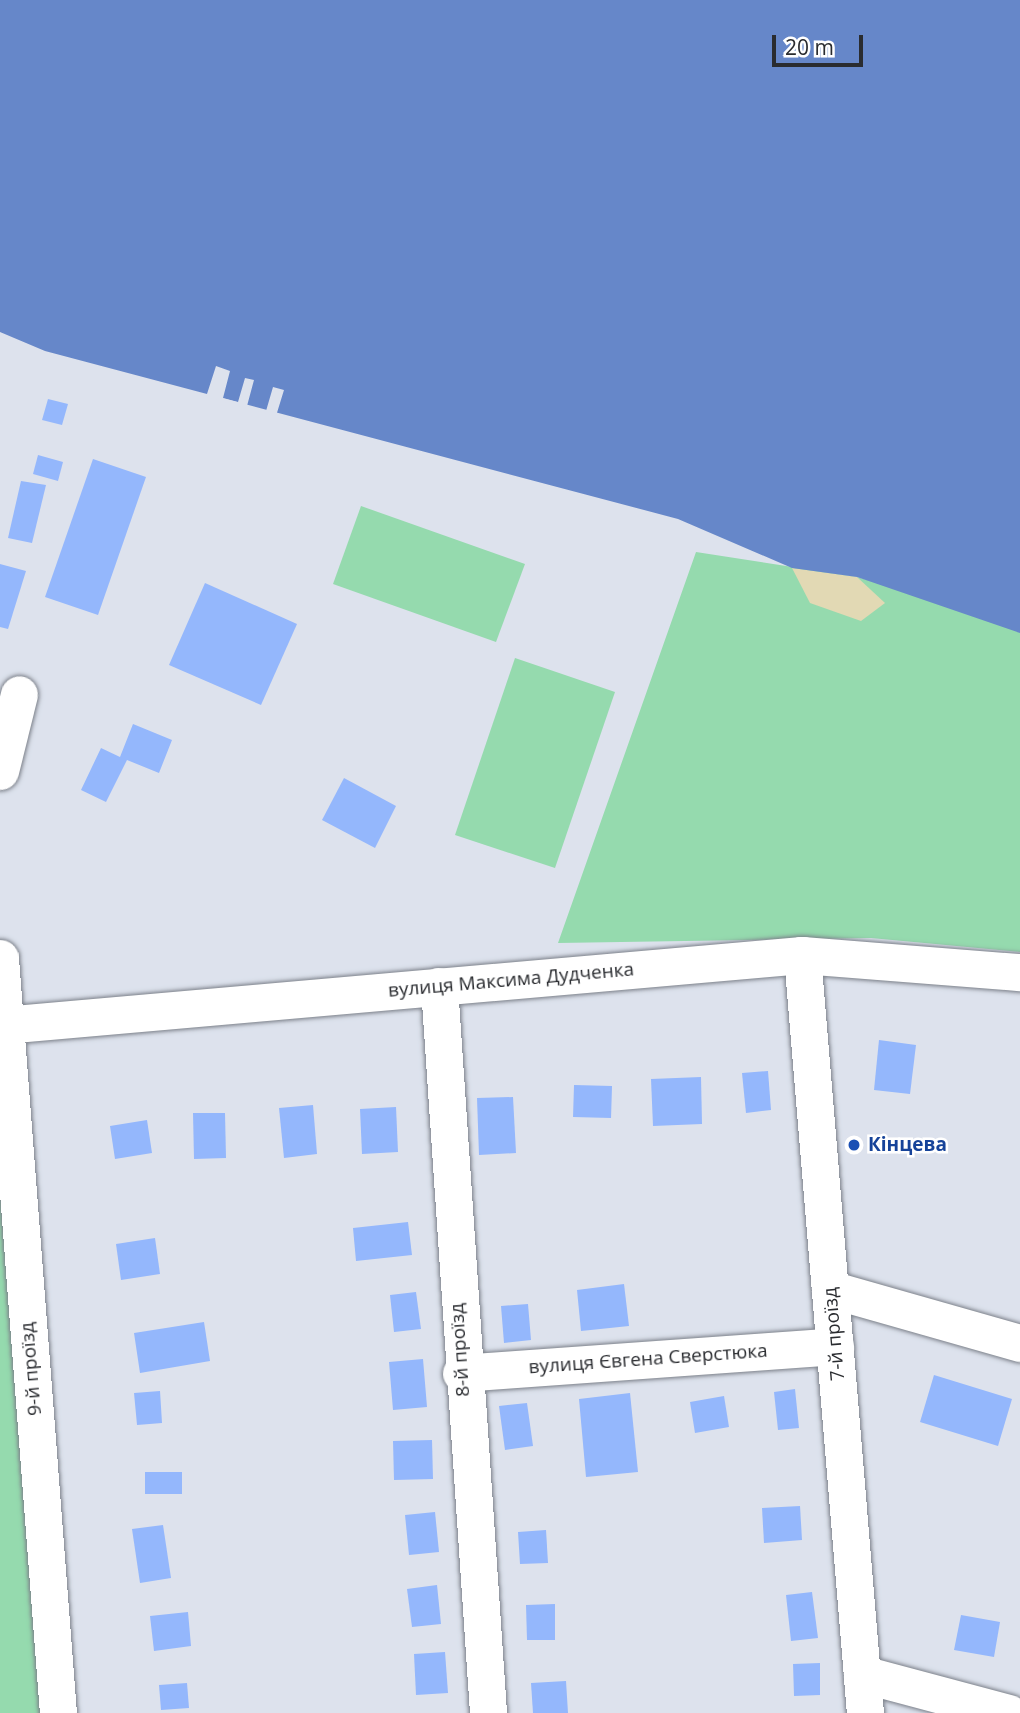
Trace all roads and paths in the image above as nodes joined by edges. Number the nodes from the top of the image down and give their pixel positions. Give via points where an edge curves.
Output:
1 (19, 694) dead end
2 (0, 771) edge
3 (802, 955) junction
4 (0, 958) edge
5 (1020, 972) edge
6 (439, 986) junction
7 (3, 1026) junction
8 (830, 1289) junction
9 (1020, 1343) edge
10 (835, 1346) junction
11 (461, 1373) junction
12 (862, 1674) junction
13 (58, 1713) edge
14 (488, 1713) edge
15 (865, 1713) edge
16 (1009, 1713) edge

1 - 2 street
3 - 5 street, вулиця Максима Дудченка
3 - 6 street, вулиця Максима Дудченка
3 - 8 street, 7-й проїзд
4 - 7 street, 9-й проїзд
6 - 7 street, вулиця Максима Дудченка
6 - 11 street, 8-й проїзд
7 - 13 street, 9-й проїзд
8 - 9 street
8 - 10 street, 7-й проїзд
10 - 11 street, вулиця Євгена Сверстюка
10 - 12 street, 7-й проїзд
11 - 14 street, 8-й проїзд
12 - 15 street, 7-й проїзд
12 - 16 street

